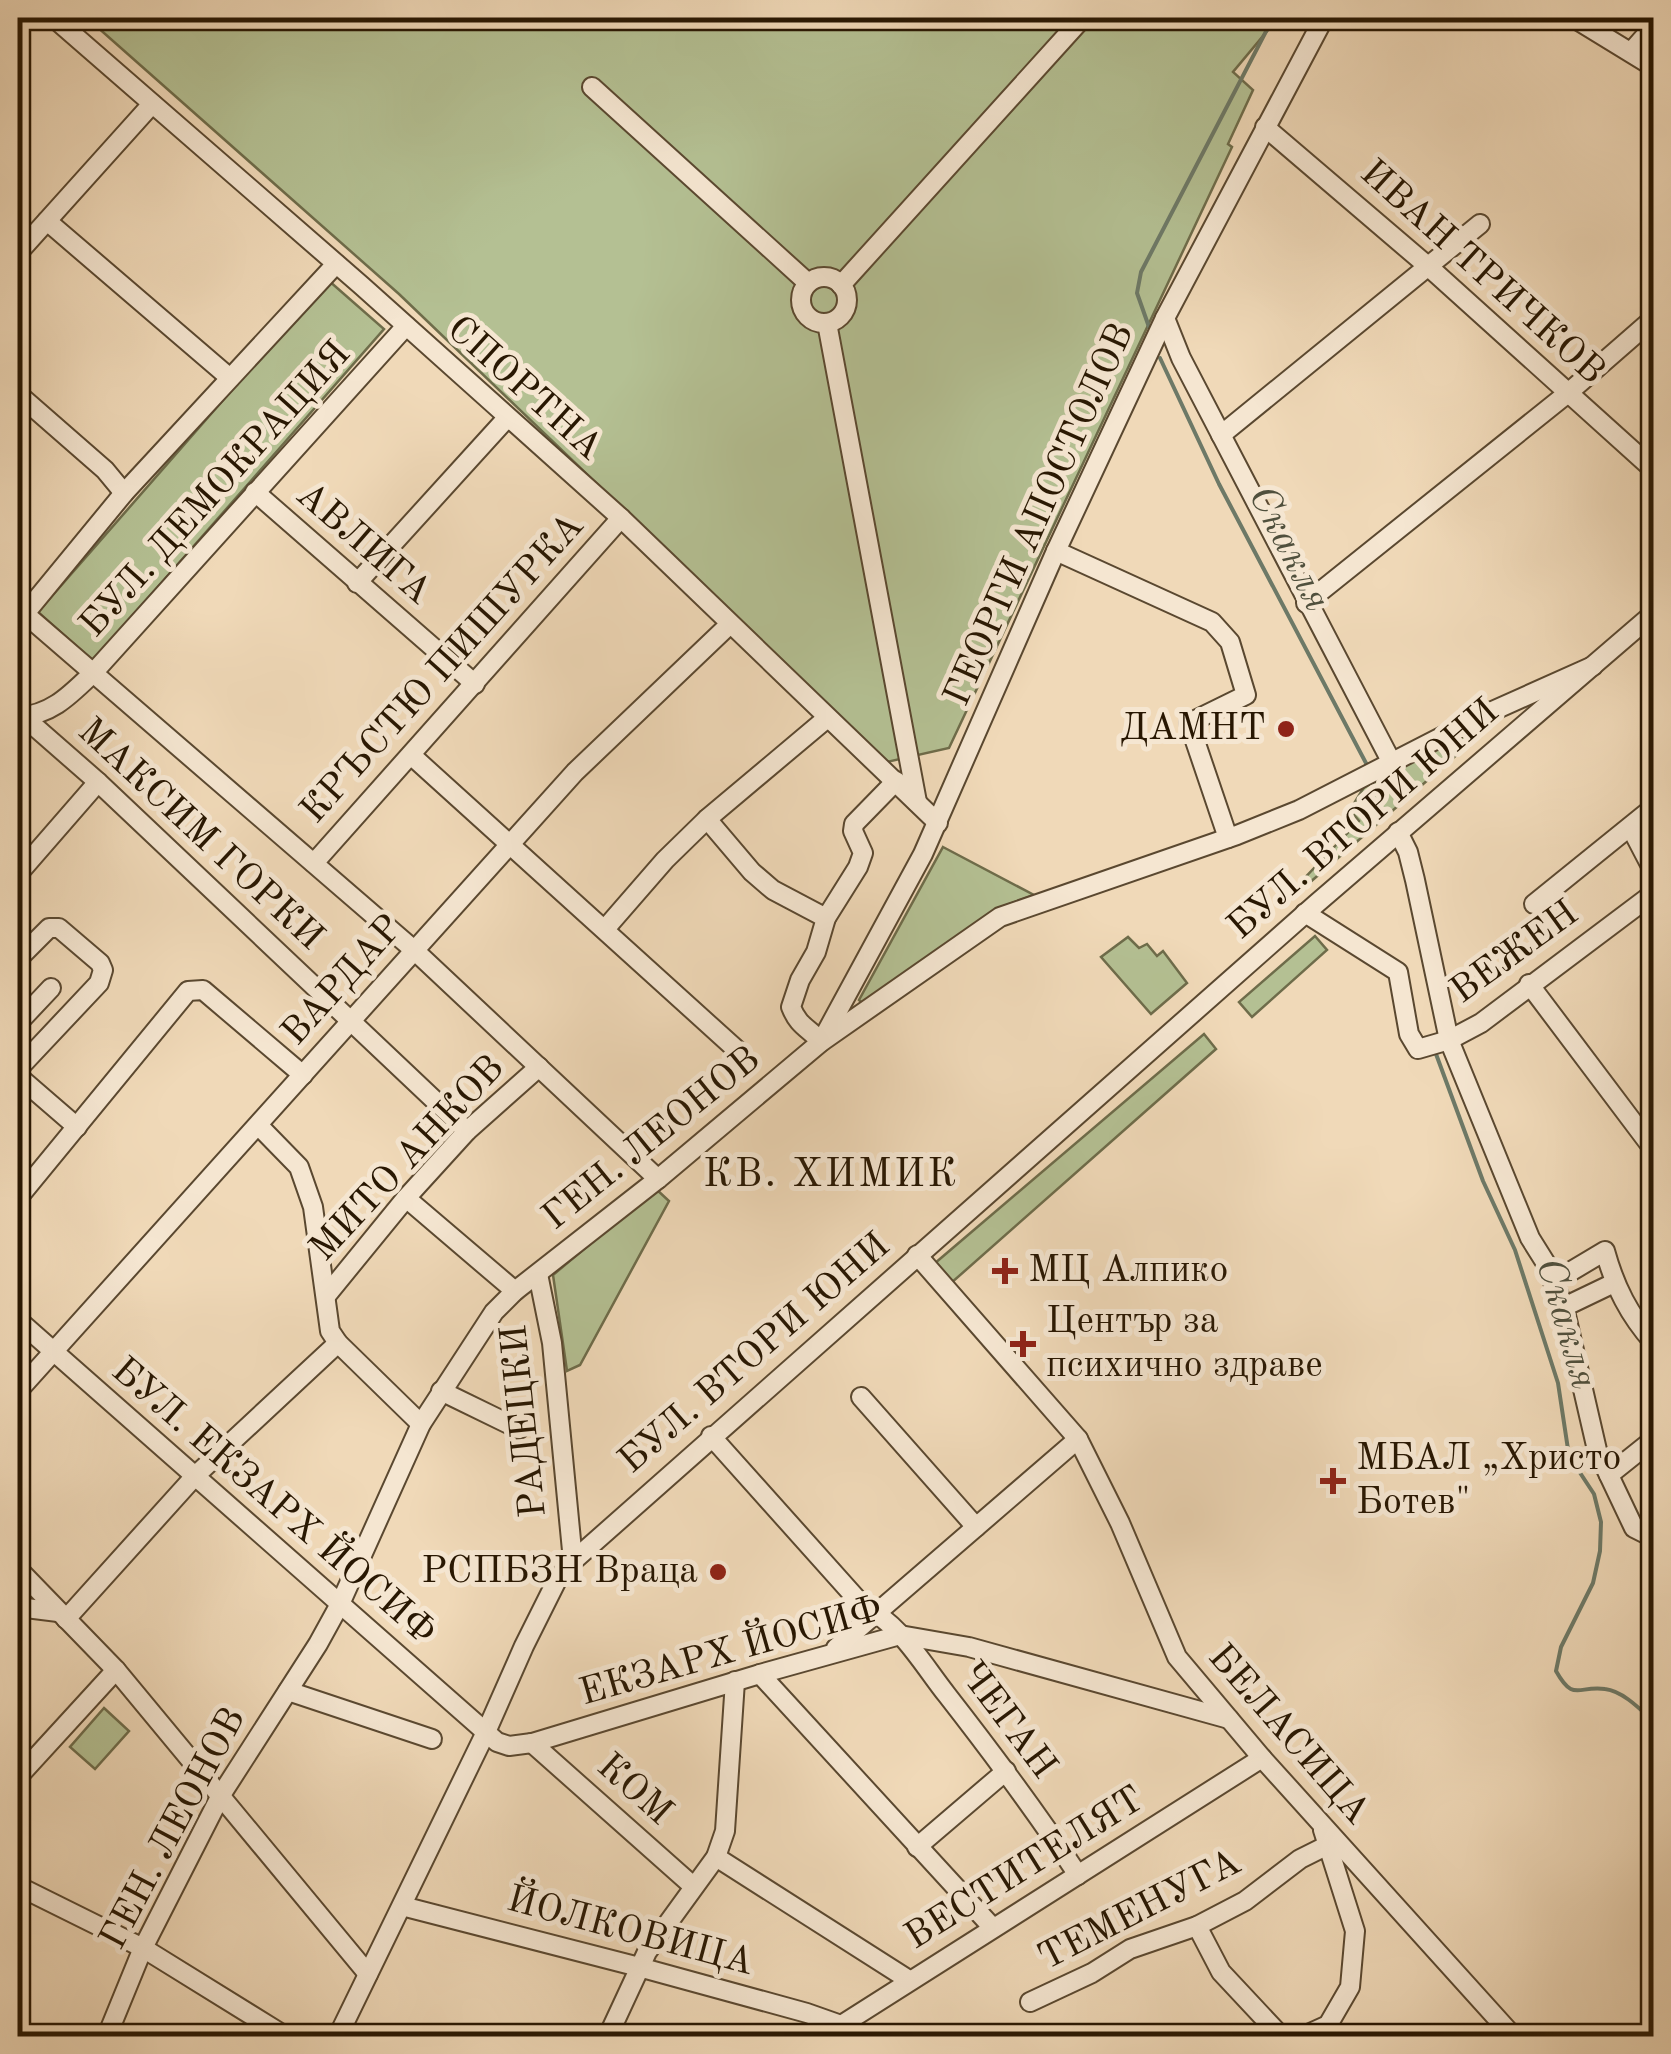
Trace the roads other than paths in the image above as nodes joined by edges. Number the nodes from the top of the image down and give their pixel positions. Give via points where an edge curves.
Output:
1 (24, 18) edge
2 (54, 18) edge
3 (1324, 18) edge
4 (1574, 18) edge
5 (1078, 23) dead end
6 (18, 25) edge
7 (1654, 26) edge
8 (1630, 52) junction
9 (1654, 66) edge
10 (592, 87) dead end
11 (152, 104) junction
12 (1265, 127) junction
13 (46, 221) junction
14 (1480, 224) dead end
15 (18, 253) edge
16 (336, 264) junction
17 (1430, 268) junction
18 (808, 283) junction
19 (840, 284) junction
20 (1165, 318) junction
21 (1654, 318) edge
22 (827, 324) junction
23 (406, 326) junction
24 (230, 378) junction
25 (1568, 393) junction
26 (18, 394) edge
27 (507, 418) junction
28 (1221, 435) junction
29 (1654, 470) edge
30 (124, 492) junction
31 (255, 492) junction
32 (621, 518) junction
33 (1056, 551) junction
34 (357, 584) junction
35 (1306, 603) junction
36 (1654, 613) edge
37 (20, 615) edge
38 (729, 626) junction
39 (1592, 666) junction
40 (94, 672) junction
41 (475, 684) junction
42 (1488, 713) junction
43 (20, 715) edge
44 (826, 719) junction
45 (1507, 738) junction
46 (411, 755) junction
47 (1392, 762) junction
48 (896, 780) junction
49 (98, 782) junction
50 (917, 802) junction
51 (1654, 807) edge
52 (707, 819) junction
53 (938, 823) junction
54 (1631, 828) junction
55 (1398, 832) junction
56 (1228, 838) junction
57 (509, 844) junction
58 (314, 863) junction
59 (1654, 872) edge
60 (18, 874) edge
61 (1654, 892) edge
62 (1534, 904) dead end
63 (1305, 913) junction
64 (826, 918) junction
65 (606, 929) junction
66 (414, 950) junction
67 (18, 960) edge
68 (1529, 984) junction
69 (50, 988) dead end
70 (350, 1020) junction
71 (18, 1023) edge
72 (1448, 1040) junction
73 (821, 1042) junction
74 (738, 1051) dead end
75 (539, 1066) junction
76 (18, 1072) edge
77 (303, 1075) junction
78 (259, 1126) junction
79 (77, 1127) junction
80 (467, 1131) junction
81 (1654, 1150) edge
82 (658, 1179) junction
83 (18, 1198) edge
84 (406, 1198) junction
85 (917, 1255) junction
86 (538, 1274) junction
87 (1553, 1282) junction
88 (1614, 1283) junction
89 (514, 1291) junction
90 (326, 1296) junction
91 (1564, 1307) junction
92 (18, 1320) edge
93 (338, 1343) junction
94 (1654, 1344) edge
95 (54, 1352) junction
96 (18, 1391) edge
97 (440, 1391) junction
98 (861, 1398) dead end
99 (421, 1424) junction
100 (519, 1429) dead end
101 (711, 1436) junction
102 (1078, 1439) junction
103 (1654, 1439) edge
104 (1609, 1475) junction
105 (195, 1476) junction
106 (976, 1527) junction
107 (1654, 1538) edge
108 (572, 1560) junction
109 (18, 1570) edge
110 (340, 1604) junction
111 (18, 1607) edge
112 (877, 1613) junction
113 (62, 1616) junction
114 (900, 1635) junction
115 (828, 1655) junction
116 (116, 1670) junction
117 (760, 1674) junction
118 (734, 1681) junction
119 (288, 1690) junction
120 (1228, 1719) junction
121 (486, 1732) junction
122 (432, 1738) dead end
123 (532, 1743) junction
124 (1262, 1758) junction
125 (1006, 1771) junction
126 (18, 1776) edge
127 (220, 1795) junction
128 (1320, 1821) junction
129 (1328, 1845) junction
130 (918, 1847) junction
131 (716, 1857) junction
132 (1078, 1875) junction
133 (18, 1886) edge
134 (694, 1886) junction
135 (402, 1906) junction
136 (1196, 1926) junction
137 (993, 1928) junction
138 (143, 1948) junction
139 (640, 1967) junction
140 (368, 1974) junction
141 (909, 1980) junction
142 (1030, 2002) dead end
143 (841, 2025) junction
144 (107, 2036) edge
145 (285, 2036) edge
146 (338, 2036) edge
147 (608, 2036) edge
148 (824, 2036) edge
149 (1513, 2036) edge

1 - 6 street
2 - 11 street, СПОРТНА
3 - 12 street, ГЕОРГИ АПОСТОЛОВ
4 - 8 street
5 - 19 street
7 - 8 street
8 - 9 street
10 - 18 street
11 - 13 street
11 - 16 street, СПОРТНА
12 - 17 street, ИВАН ТРИЧКОВ
12 - 20 street, ГЕОРГИ АПОСТОЛОВ
13 - 15 street
13 - 24 street
14 - 17 street
16 - 23 street, СПОРТНА
16 - 24 street, БУЛ. ДЕМОКРАЦИЯ
17 - 25 street, ИВАН ТРИЧКОВ
17 - 28 street
18 - 19 street via 828,278
18 - 22 street via 802,309
19 - 22 street via 844,311
20 - 28 street
20 - 33 street, ГЕОРГИ АПОСТОЛОВ
21 - 25 street
22 - 50 street
23 - 27 street, СПОРТНА
23 - 31 street, БУЛ. ДЕМОКРАЦИЯ
24 - 30 street, БУЛ. ДЕМОКРАЦИЯ
25 - 29 street, ИВАН ТРИЧКОВ
25 - 35 street
26 - 30 street
27 - 32 street, СПОРТНА
27 - 34 street
28 - 35 street
30 - 37 street, БУЛ. ДЕМОКРАЦИЯ
31 - 34 street, АВЛИГА
31 - 40 street, БУЛ. ДЕМОКРАЦИЯ
32 - 38 street, СПОРТНА
32 - 41 street, КРЪСТЮ ПИШУРКА
33 - 53 street, ГЕОРГИ АПОСТОЛОВ
33 - 56 street via 1212,622 1230,642 1246,694 1189,723
34 - 41 street, АВЛИГА
35 - 47 street
36 - 39 street, БУЛ. ВТОРИ ЮНИ
37 - 40 street
38 - 44 street, СПОРТНА
38 - 57 street, ВАРДАР
39 - 42 street, ГЕН. ЛЕОНОВ
39 - 45 street, БУЛ. ВТОРИ ЮНИ
40 - 43 street, БУЛ. ДЕМОКРАЦИЯ via 54,708
40 - 58 street
41 - 46 street, КРЪСТЮ ПИШУРКА
42 - 45 street via 1505,717
42 - 47 street, ГЕН. ЛЕОНОВ
43 - 49 street, МАКСИМ ГОРКИ
44 - 48 street, СПОРТНА
44 - 52 street
45 - 55 street, БУЛ. ВТОРИ ЮНИ
46 - 57 street
46 - 58 street, КРЪСТЮ ПИШУРКА
47 - 56 street, ГЕН. ЛЕОНОВ
48 - 50 street, СПОРТНА
48 - 64 street via 854,824 863,853
49 - 60 street
49 - 70 street, МАКСИМ ГОРКИ
50 - 53 street, СПОРТНА
51 - 54 street
52 - 64 street via 772,890
52 - 65 street
53 - 73 street, ГЕОРГИ АПОСТОЛОВ
54 - 59 street
54 - 62 street
55 - 63 street, БУЛ. ВТОРИ ЮНИ
55 - 72 street via 1416,880
56 - 73 street, ГЕН. ЛЕОНОВ via 1000,917
57 - 65 street
57 - 66 street, ВАРДАР
58 - 66 street
61 - 68 street, ВЕЖЕН
63 - 72 street, ВЕЖЕН via 1398,972 1408,1034 1418,1049
63 - 85 street, БУЛ. ВТОРИ ЮНИ
64 - 73 street via 791,1007 798,1025
65 - 74 street
66 - 70 street, ВАРДАР
66 - 75 street
67 - 76 street via 58,928 103,970 99,983
68 - 72 street, ВЕЖЕН
68 - 81 street
69 - 71 street
70 - 77 street, ВАРДАР
70 - 80 street, МАКСИМ ГОРКИ
72 - 87 street
73 - 82 street, ГЕН. ЛЕОНОВ
75 - 80 street, МИТО АНКОВ
75 - 82 street
76 - 79 street
77 - 78 street, ВАРДАР
77 - 79 street via 195,988
78 - 90 street via 299,1167 313,1207
78 - 95 street, ВАРДАР
79 - 83 street
80 - 84 street, МИТО АНКОВ
82 - 86 street, ГЕН. ЛЕОНОВ
84 - 89 street
84 - 90 street, МИТО АНКОВ
85 - 101 street, БУЛ. ВТОРИ ЮНИ
85 - 102 street, БЕЛАСИЦА
86 - 89 street, ГЕН. ЛЕОНОВ
86 - 108 street, РАДЕЦКИ via 552,1342
87 - 88 street via 1605,1251
87 - 91 street
88 - 91 street
88 - 94 street
89 - 97 street, ГЕН. ЛЕОНОВ
90 - 93 street via 330,1332
91 - 104 street
92 - 95 street, БУЛ. ЕКЗАРХ ЙОСИФ
93 - 99 street
93 - 105 street
95 - 96 street, ВАРДАР
95 - 105 street, БУЛ. ЕКЗАРХ ЙОСИФ
97 - 99 street, ГЕН. ЛЕОНОВ
97 - 100 street
98 - 106 street
99 - 110 street, ГЕН. ЛЕОНОВ
101 - 108 street, БУЛ. ВТОРИ ЮНИ
101 - 112 street, ЧЕГАН via 864,1607
102 - 106 street
102 - 120 street, БЕЛАСИЦА via 1177,1657
103 - 104 street
104 - 107 street via 1634,1528
105 - 110 street, БУЛ. ЕКЗАРХ ЙОСИФ
105 - 113 street
106 - 112 street
108 - 121 street, БУЛ. ВТОРИ ЮНИ
109 - 113 street
110 - 119 street, ГЕН. ЛЕОНОВ
110 - 121 street, БУЛ. ЕКЗАРХ ЙОСИФ
111 - 113 street
112 - 114 street, ЧЕГАН
112 - 115 street
113 - 116 street
114 - 115 street, ЕКЗАРХ ЙОСИФ
114 - 120 street, ЕКЗАРХ ЙОСИФ via 970,1647
114 - 125 street, ЧЕГАН
115 - 117 street, ЕКЗАРХ ЙОСИФ
116 - 126 street
116 - 127 street
117 - 118 street, ЕКЗАРХ ЙОСИФ
117 - 130 street
118 - 123 street, ЕКЗАРХ ЙОСИФ
118 - 131 street via 724,1831
119 - 122 street
119 - 127 street, ГЕН. ЛЕОНОВ
120 - 124 street, БЕЛАСИЦА
121 - 123 street via 509,1746
121 - 135 street, БУЛ. ВТОРИ ЮНИ
123 - 134 street, КОМ
124 - 128 street, БЕЛАСИЦА
124 - 132 street, ВЕСТИТЕЛЯТ
125 - 130 street
125 - 132 street, ЧЕГАН
127 - 138 street, ГЕН. ЛЕОНОВ
127 - 140 street
128 - 129 street
128 - 149 street, БЕЛАСИЦА
129 - 136 street, ТЕМЕНУГА
129 - 136 street via 1356,1931 1350,1987 1328,2024 1306,2034 1279,2034 1221,1972
130 - 137 street
131 - 134 street
131 - 141 street
132 - 137 street, ВЕСТИТЕЛЯТ
133 - 138 street
134 - 139 street
135 - 139 street, ЙОЛКОВИЦА
135 - 140 street, БУЛ. ВТОРИ ЮНИ
136 - 142 street, ТЕМЕНУГА via 1130,1950
137 - 141 street, ВЕСТИТЕЛЯТ
138 - 144 street, ГЕН. ЛЕОНОВ
138 - 145 street
139 - 143 street, ЙОЛКОВИЦА
139 - 147 street
140 - 146 street, БУЛ. ВТОРИ ЮНИ
141 - 143 street, ВЕСТИТЕЛЯТ
143 - 148 street, ВЕСТИТЕЛЯТ

